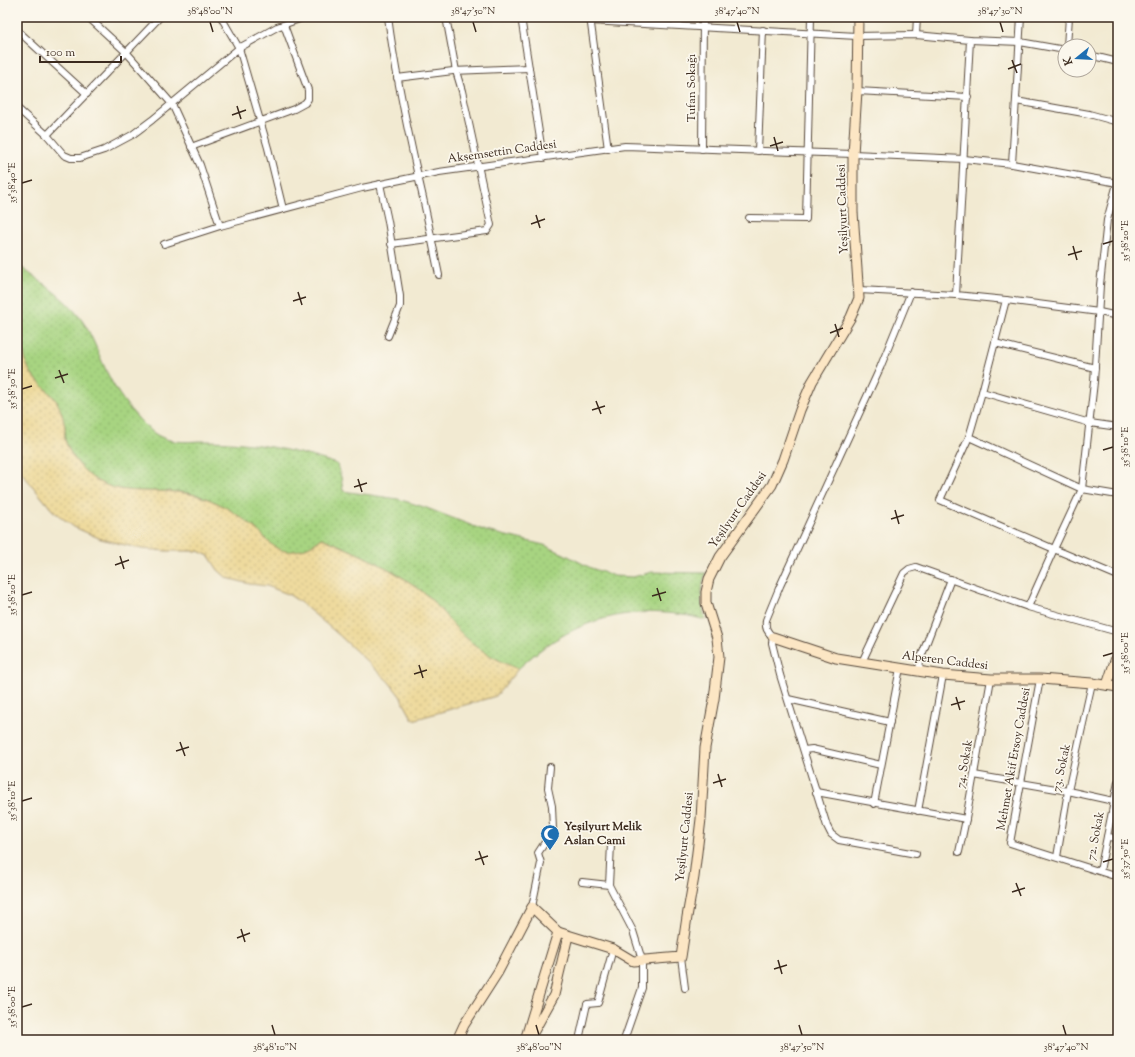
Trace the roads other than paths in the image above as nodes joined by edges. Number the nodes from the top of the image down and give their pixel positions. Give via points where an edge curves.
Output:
1 (88, 17) edge
2 (160, 17) edge
3 (221, 17) edge
4 (305, 17) edge
5 (388, 17) edge
6 (446, 17) edge
7 (521, 17) edge
8 (703, 17) edge
9 (811, 17) edge
10 (858, 17) edge
11 (917, 17) edge
12 (1021, 17) edge
13 (1069, 17) edge
14 (590, 19) edge
15 (284, 25) junction
16 (703, 27) junction
17 (17, 30) edge
18 (763, 30) junction
19 (810, 33) junction
20 (916, 35) junction
21 (857, 36) junction
22 (1068, 38) edge
23 (970, 40) junction
24 (1020, 42) junction
25 (239, 48) junction
26 (1057, 49) edge
27 (127, 53) junction
28 (1097, 57) edge
29 (1118, 62) edge
30 (529, 68) junction
31 (456, 71) junction
32 (397, 78) junction
33 (857, 91) junction
34 (87, 94) junction
35 (968, 97) junction
36 (1016, 101) junction
37 (172, 104) junction
38 (17, 108) edge
39 (260, 121) junction
40 (1118, 122) edge
41 (47, 135) junction
42 (191, 147) junction
43 (608, 149) junction
44 (702, 149) junction
45 (758, 151) junction
46 (807, 152) junction
47 (853, 154) junction
48 (543, 158) junction
49 (964, 159) junction
50 (1012, 164) junction
51 (478, 167) junction
52 (418, 176) junction
53 (1118, 182) edge
54 (380, 184) junction
55 (283, 209) junction
56 (749, 218) dead end
57 (220, 226) junction
58 (431, 238) junction
59 (164, 244) dead end
60 (391, 244) junction
61 (439, 275) dead end
62 (859, 290) junction
63 (911, 292) junction
64 (956, 295) junction
65 (1006, 300) junction
66 (1099, 312) junction
67 (1118, 316) edge
68 (388, 336) dead end
69 (995, 343) junction
70 (1095, 368) junction
71 (982, 392) junction
72 (1090, 423) junction
73 (1118, 427) edge
74 (969, 437) junction
75 (1082, 489) junction
76 (1118, 495) edge
77 (1054, 549) junction
78 (1118, 576) edge
79 (951, 579) junction
80 (1028, 607) junction
81 (1118, 632) edge
82 (773, 637) junction
83 (1118, 652) edge
84 (862, 662) junction
85 (900, 668) junction
86 (919, 672) junction
87 (942, 675) junction
88 (991, 679) junction
89 (1040, 679) junction
90 (1092, 683) junction
91 (1107, 685) junction
92 (1118, 687) edge
93 (788, 699) junction
94 (890, 722) junction
95 (804, 750) junction
96 (881, 764) junction
97 (550, 767) dead end
98 (974, 775) junction
99 (1118, 782) edge
100 (1021, 783) junction
101 (1068, 791) junction
102 (816, 792) junction
103 (1116, 801) edge
104 (874, 804) junction
105 (918, 811) junction
106 (966, 819) junction
107 (1107, 837) junction
108 (1118, 838) edge
109 (611, 844) dead end
110 (959, 852) dead end
111 (916, 854) dead end
112 (1056, 857) junction
113 (1100, 872) junction
114 (1118, 874) edge
115 (582, 882) dead end
116 (609, 885) junction
117 (532, 907) junction
118 (558, 932) junction
119 (568, 936) junction
120 (613, 949) junction
121 (681, 956) junction
122 (642, 960) junction
123 (685, 988) dead end
124 (540, 992) junction
125 (554, 995) junction
126 (536, 1018) junction
127 (457, 1040) edge
128 (525, 1040) edge
129 (529, 1040) edge
130 (579, 1040) edge
131 (624, 1040) edge

1 - 27 street
2 - 27 street
3 - 25 street
4 - 15 street
5 - 32 street
6 - 31 street
7 - 30 street
8 - 16 street, Tufan Sokağı
9 - 19 street
10 - 21 street, Yeşilyurt Caddesi
11 - 20 street
12 - 24 street
13 - 22 street
14 - 16 street
14 - 43 street
15 - 25 street
15 - 39 street via 308,90 308,99 289,111
16 - 18 street
16 - 44 street, Tufan Sokağı
17 - 34 street
18 - 19 street
18 - 45 street
19 - 21 street
19 - 46 street
20 - 21 street
20 - 23 street
21 - 33 street, Yeşilyurt Caddesi
23 - 24 street
23 - 35 street
24 - 26 street
24 - 36 street
25 - 37 street
25 - 39 street
27 - 34 street
27 - 37 street
28 - 29 street
30 - 31 street
30 - 48 street
31 - 32 street
31 - 51 street
32 - 52 street
33 - 35 street
33 - 47 street, Yeşilyurt Caddesi
34 - 41 street
35 - 49 street
36 - 40 street
36 - 50 street
37 - 41 street via 132,135 104,150 80,158 64,155
37 - 42 street
38 - 41 street
39 - 42 street
39 - 55 street
42 - 57 street via 200,165
43 - 44 street, Akşemsettin Caddesi via 625,146
43 - 48 street, Akşemsettin Caddesi
44 - 45 street, Akşemsettin Caddesi
45 - 46 street, Akşemsettin Caddesi
46 - 47 street, Akşemsettin Caddesi
46 - 56 street via 806,220
47 - 49 street, Akşemsettin Caddesi
47 - 62 street, Yeşilyurt Caddesi via 853,212
48 - 51 street, Akşemsettin Caddesi
49 - 50 street, Akşemsettin Caddesi
49 - 64 street
50 - 53 street, Akşemsettin Caddesi
51 - 52 street, Akşemsettin Caddesi
51 - 58 street via 490,221 489,230
52 - 54 street, Akşemsettin Caddesi
52 - 58 street
53 - 66 street via 1107,220
54 - 55 street, Akşemsettin Caddesi
54 - 60 street
55 - 57 street, Akşemsettin Caddesi
57 - 59 street, Akşemsettin Caddesi
58 - 60 street
58 - 61 street
60 - 68 street via 400,306
62 - 63 street
62 - 121 street, Yeşilyurt Caddesi via 859,298 851,317 812,382 772,485 720,557 709,579 706,603 717,638 719,658 705,748 694,876
63 - 64 street
63 - 82 street via 880,368 766,620 766,630
64 - 65 street
65 - 66 street
65 - 69 street
66 - 67 street
66 - 70 street
69 - 70 street
69 - 71 street
70 - 72 street
71 - 72 street
71 - 74 street
72 - 73 street
72 - 75 street
74 - 75 street
74 - 77 street via 940,500
75 - 76 street
75 - 77 street
77 - 78 street
77 - 80 street
79 - 80 street
79 - 84 street via 916,567 906,571
79 - 86 street via 920,660
80 - 81 street
82 - 84 street, Alperen Caddesi via 836,658
82 - 93 street via 772,643
83 - 91 street
84 - 85 street, Alperen Caddesi
85 - 86 street, Alperen Caddesi
85 - 94 street
86 - 87 street, Alperen Caddesi
87 - 88 street, Alperen Caddesi
87 - 105 street
88 - 89 street, Alperen Caddesi
88 - 98 street, 74. Sokak
89 - 90 street, Alperen Caddesi
89 - 100 street, Mehmet Akif Ersoy Caddesi
90 - 91 street, Alperen Caddesi
90 - 101 street, 73. Sokak
91 - 92 street, Alperen Caddesi
93 - 94 street
93 - 95 street
94 - 96 street
95 - 96 street via 812,749
95 - 102 street
96 - 104 street
97 - 117 street via 548,788 553,830 538,853 541,863
98 - 100 street
98 - 106 street, 74. Sokak
99 - 103 street, 72. Sokak
100 - 101 street
100 - 112 street, Mehmet Akif Ersoy Caddesi via 1010,843
101 - 103 street
101 - 112 street, 73. Sokak
102 - 104 street
102 - 111 street via 828,831 833,837
103 - 107 street, 72. Sokak
104 - 105 street
105 - 106 street
106 - 110 street, 74. Sokak
107 - 108 street
107 - 113 street, 72. Sokak
109 - 116 street
112 - 113 street
113 - 114 street via 1110,876
115 - 116 street
116 - 122 street via 633,931
117 - 118 street
117 - 127 street via 498,972
118 - 119 street
118 - 124 street
119 - 120 street
119 - 125 street
120 - 122 street via 633,961
120 - 130 street via 598,1003 587,1004
121 - 122 street
121 - 123 street
122 - 131 street via 642,988
124 - 125 street
124 - 126 street
125 - 126 street
126 - 128 street
126 - 129 street

